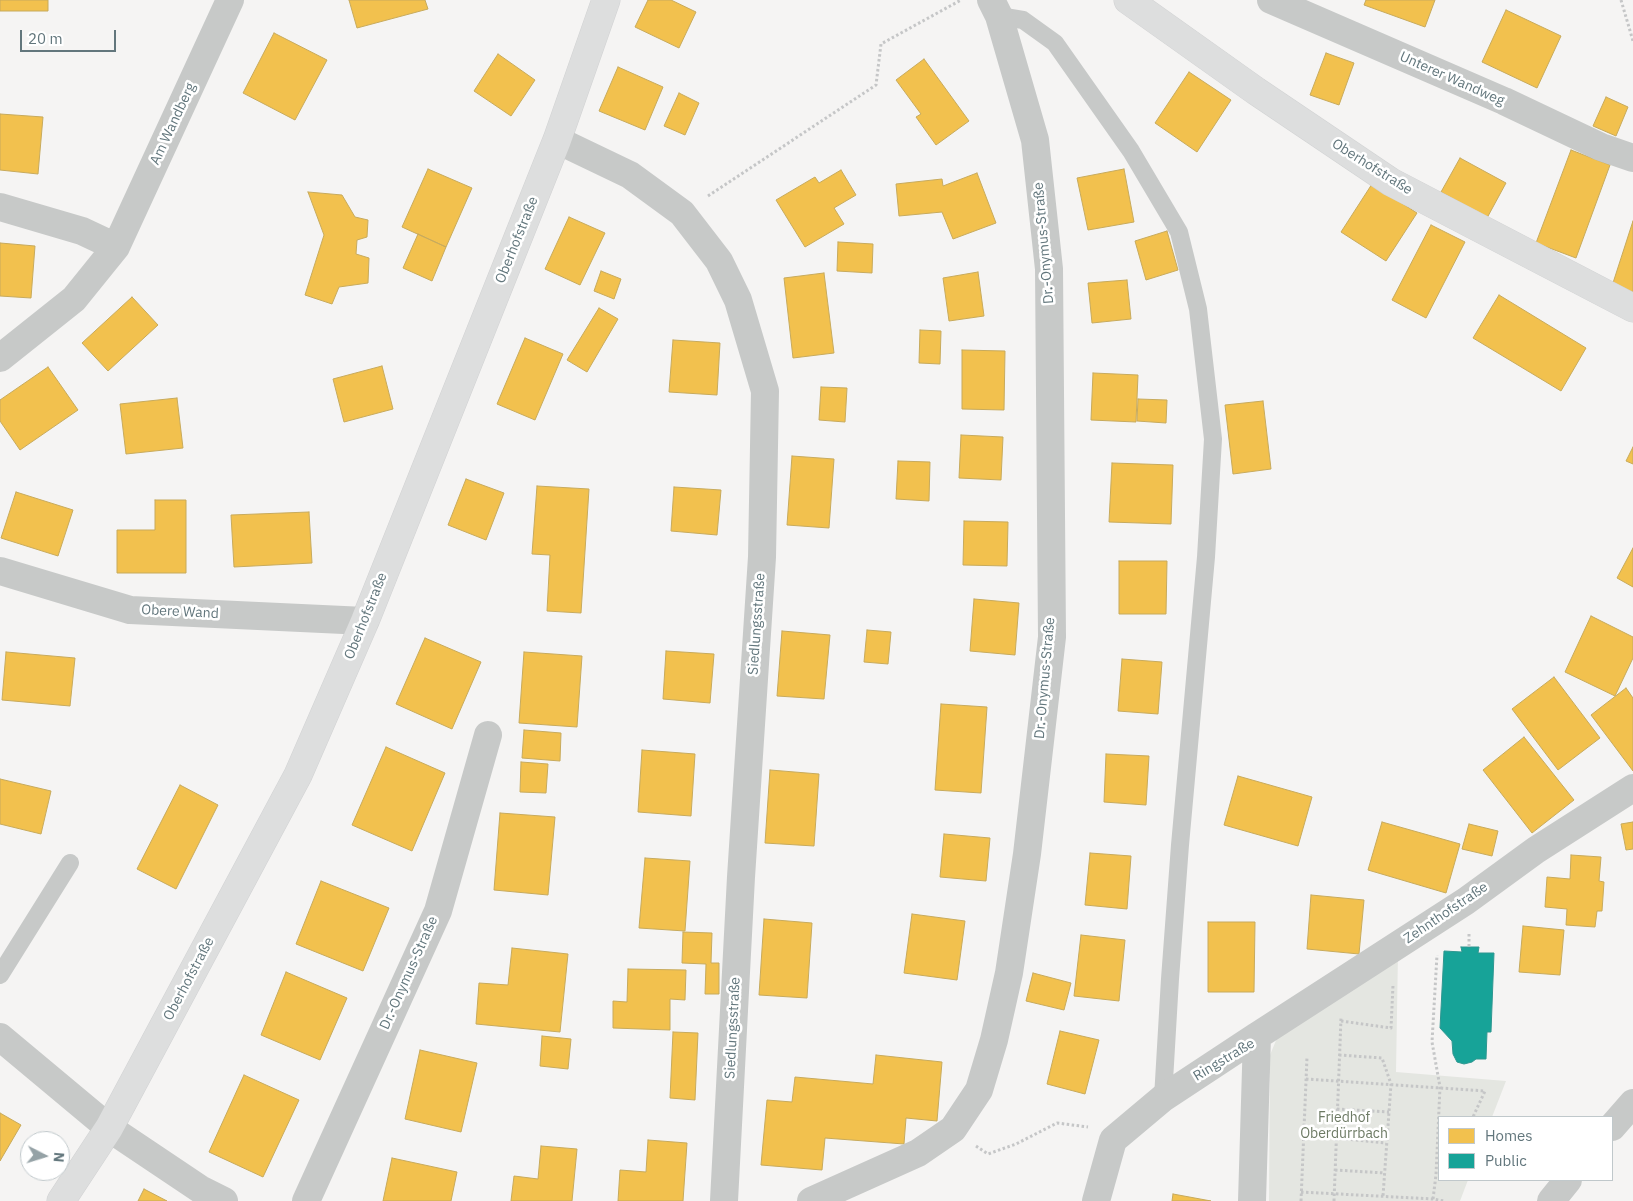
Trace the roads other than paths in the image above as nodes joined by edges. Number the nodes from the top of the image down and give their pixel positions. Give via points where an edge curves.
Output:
1 (230, 0) edge
2 (606, 0) edge
3 (1128, 0) edge
4 (1271, 0) edge
5 (995, 8) edge
6 (557, 140) junction
7 (1633, 158) edge
8 (0, 207) edge
9 (116, 247) junction
10 (1633, 308) edge
11 (0, 358) edge
12 (0, 571) edge
13 (365, 621) junction
14 (488, 735) dead end
15 (1633, 788) edge
16 (70, 863) dead end
17 (0, 975) edge
18 (1258, 1036) junction
19 (0, 1037) edge
20 (1163, 1098) junction
21 (1633, 1104) edge
22 (1613, 1126) edge
23 (109, 1128) junction
24 (1567, 1181) edge
25 (61, 1201) edge
26 (224, 1201) edge
27 (306, 1201) edge
28 (724, 1201) edge
29 (811, 1201) edge
30 (1096, 1201) edge
31 (1252, 1201) edge
32 (1551, 1201) edge

1 - 9 street, Am Wandberg
2 - 6 street, Oberhofstraße
3 - 10 street, Oberhofstraße via 1256,92 1391,182
4 - 7 street, Unterer Wandweg via 1504,101 1601,147
5 - 20 lane via 1023,20 1055,44 1131,151 1179,232 1198,308 1212,439 1206,557 1176,902
5 - 29 street, Dr.-Onymus-Straße via 1035,140 1049,269 1052,637 1027,854 1009,973 979,1090 953,1129 918,1153
6 - 13 street, Oberhofstraße
6 - 28 street, Siedlungsstraße via 630,175 682,213 719,261 738,300 765,391 762,557
8 - 9 street via 82,231
9 - 11 street, Am Wandberg via 74,299
12 - 13 street, Obere Wand via 130,610
13 - 23 street, Oberhofstraße via 298,775
14 - 27 street, Dr.-Onymus-Straße via 438,910
15 - 18 street, Zehnthofstraße
16 - 17 lane
18 - 20 street, Ringstraße
18 - 31 street, Ringstraße
19 - 23 street
20 - 30 street, Ringstraße via 1113,1140
21 - 22 street
23 - 25 street, Oberhofstraße
23 - 26 street via 200,1189
24 - 32 street

